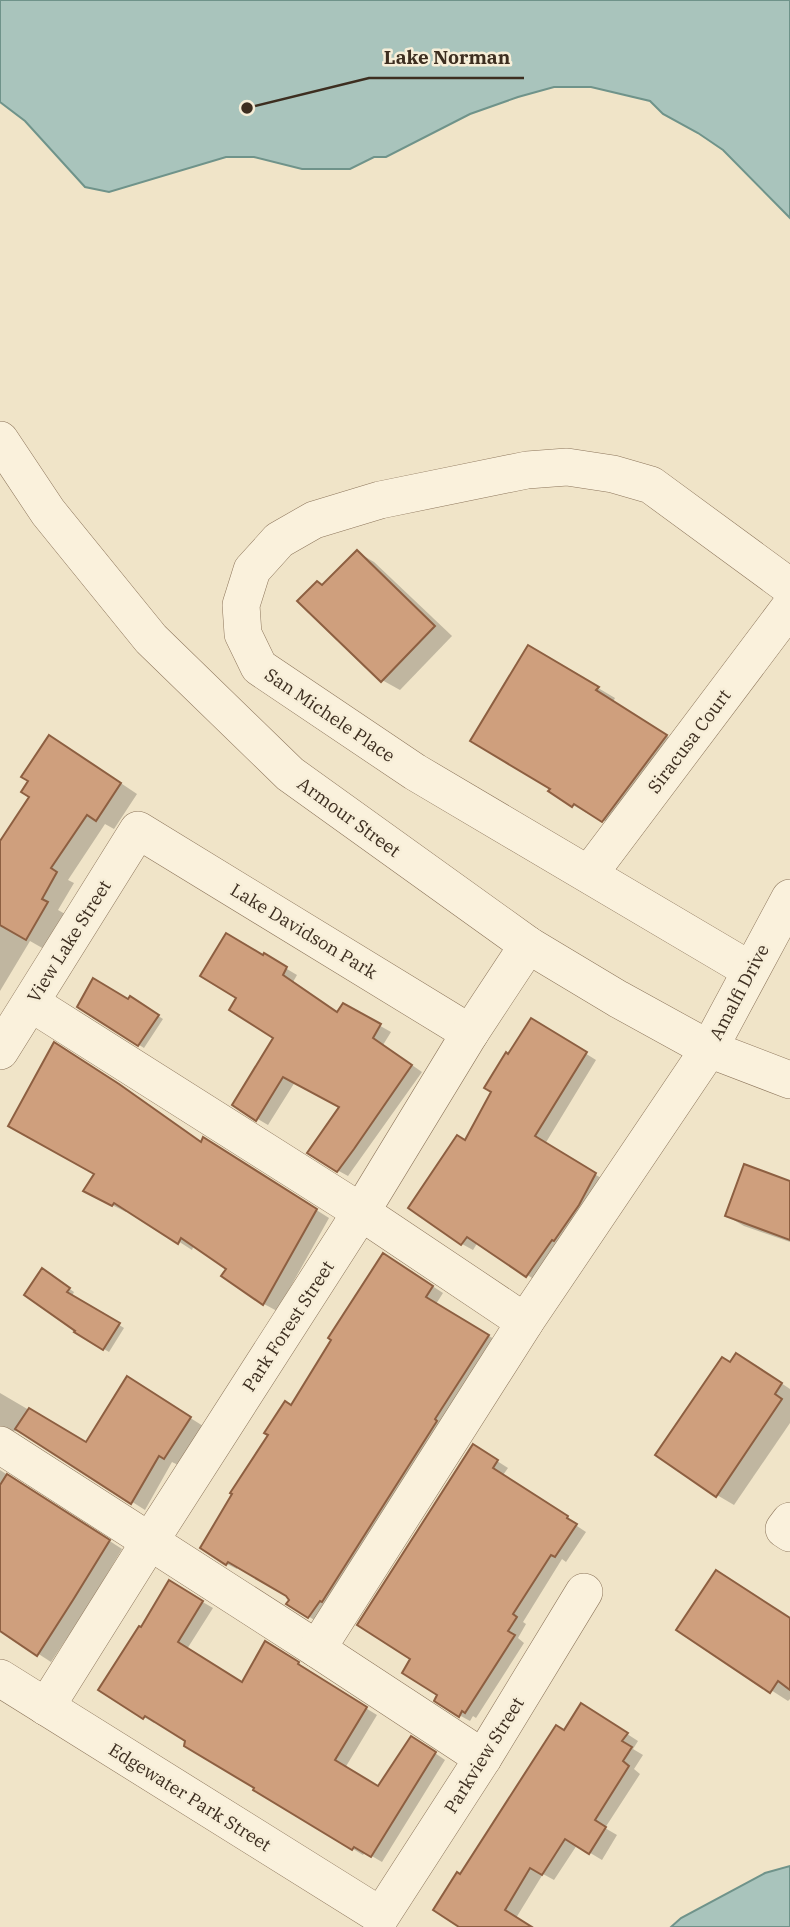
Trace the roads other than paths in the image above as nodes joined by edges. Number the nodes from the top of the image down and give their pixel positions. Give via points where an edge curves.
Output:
1 (0, 440) edge
2 (790, 587) edge
3 (790, 607) edge
4 (138, 830) joint
5 (589, 874) junction
6 (790, 898) edge
7 (528, 945) junction
8 (750, 970) junction
9 (31, 1003) junction
10 (470, 1033) junction
11 (709, 1049) junction
12 (0, 1051) edge
13 (790, 1080) edge
14 (361, 1212) junction
15 (525, 1322) junction
16 (0, 1445) edge
17 (790, 1521) edge
18 (790, 1533) edge
19 (150, 1541) junction
20 (584, 1592) dead end
21 (317, 1649) junction
22 (0, 1678) edge
23 (46, 1707) junction
24 (483, 1758) junction
25 (381, 1916) joint

1 - 7 street, Armour Street via 48,512 151,639 290,774
2 - 5 street, San Michele Place via 651,485 567,467 527,470 380,500 314,520 279,540 252,570 241,605 243,634 259,667 415,772
3 - 5 street, Siracusa Court
4 - 9 street, View Lake Street
4 - 10 street, Lake Davidson Park
5 - 8 street, San Michele Place
6 - 8 street, Amalfi Drive
7 - 10 street, Park Forest Street
7 - 11 street, Armour Street
8 - 11 street, Amalfi Drive
9 - 12 street, View Lake Street
9 - 14 street
10 - 14 street, Park Forest Street
11 - 13 street, Armour Street
11 - 15 street, Amalfi Drive
14 - 15 street
14 - 19 street, Park Forest Street
15 - 21 street, Amalfi Drive
16 - 19 street
17 - 18 street via 784,1529
19 - 21 street
19 - 23 street, Park Forest Street
20 - 24 street, Parkview Street
21 - 24 street
22 - 23 street, Edgewater Park Street
23 - 25 street, Edgewater Park Street
24 - 25 street, Parkview Street

